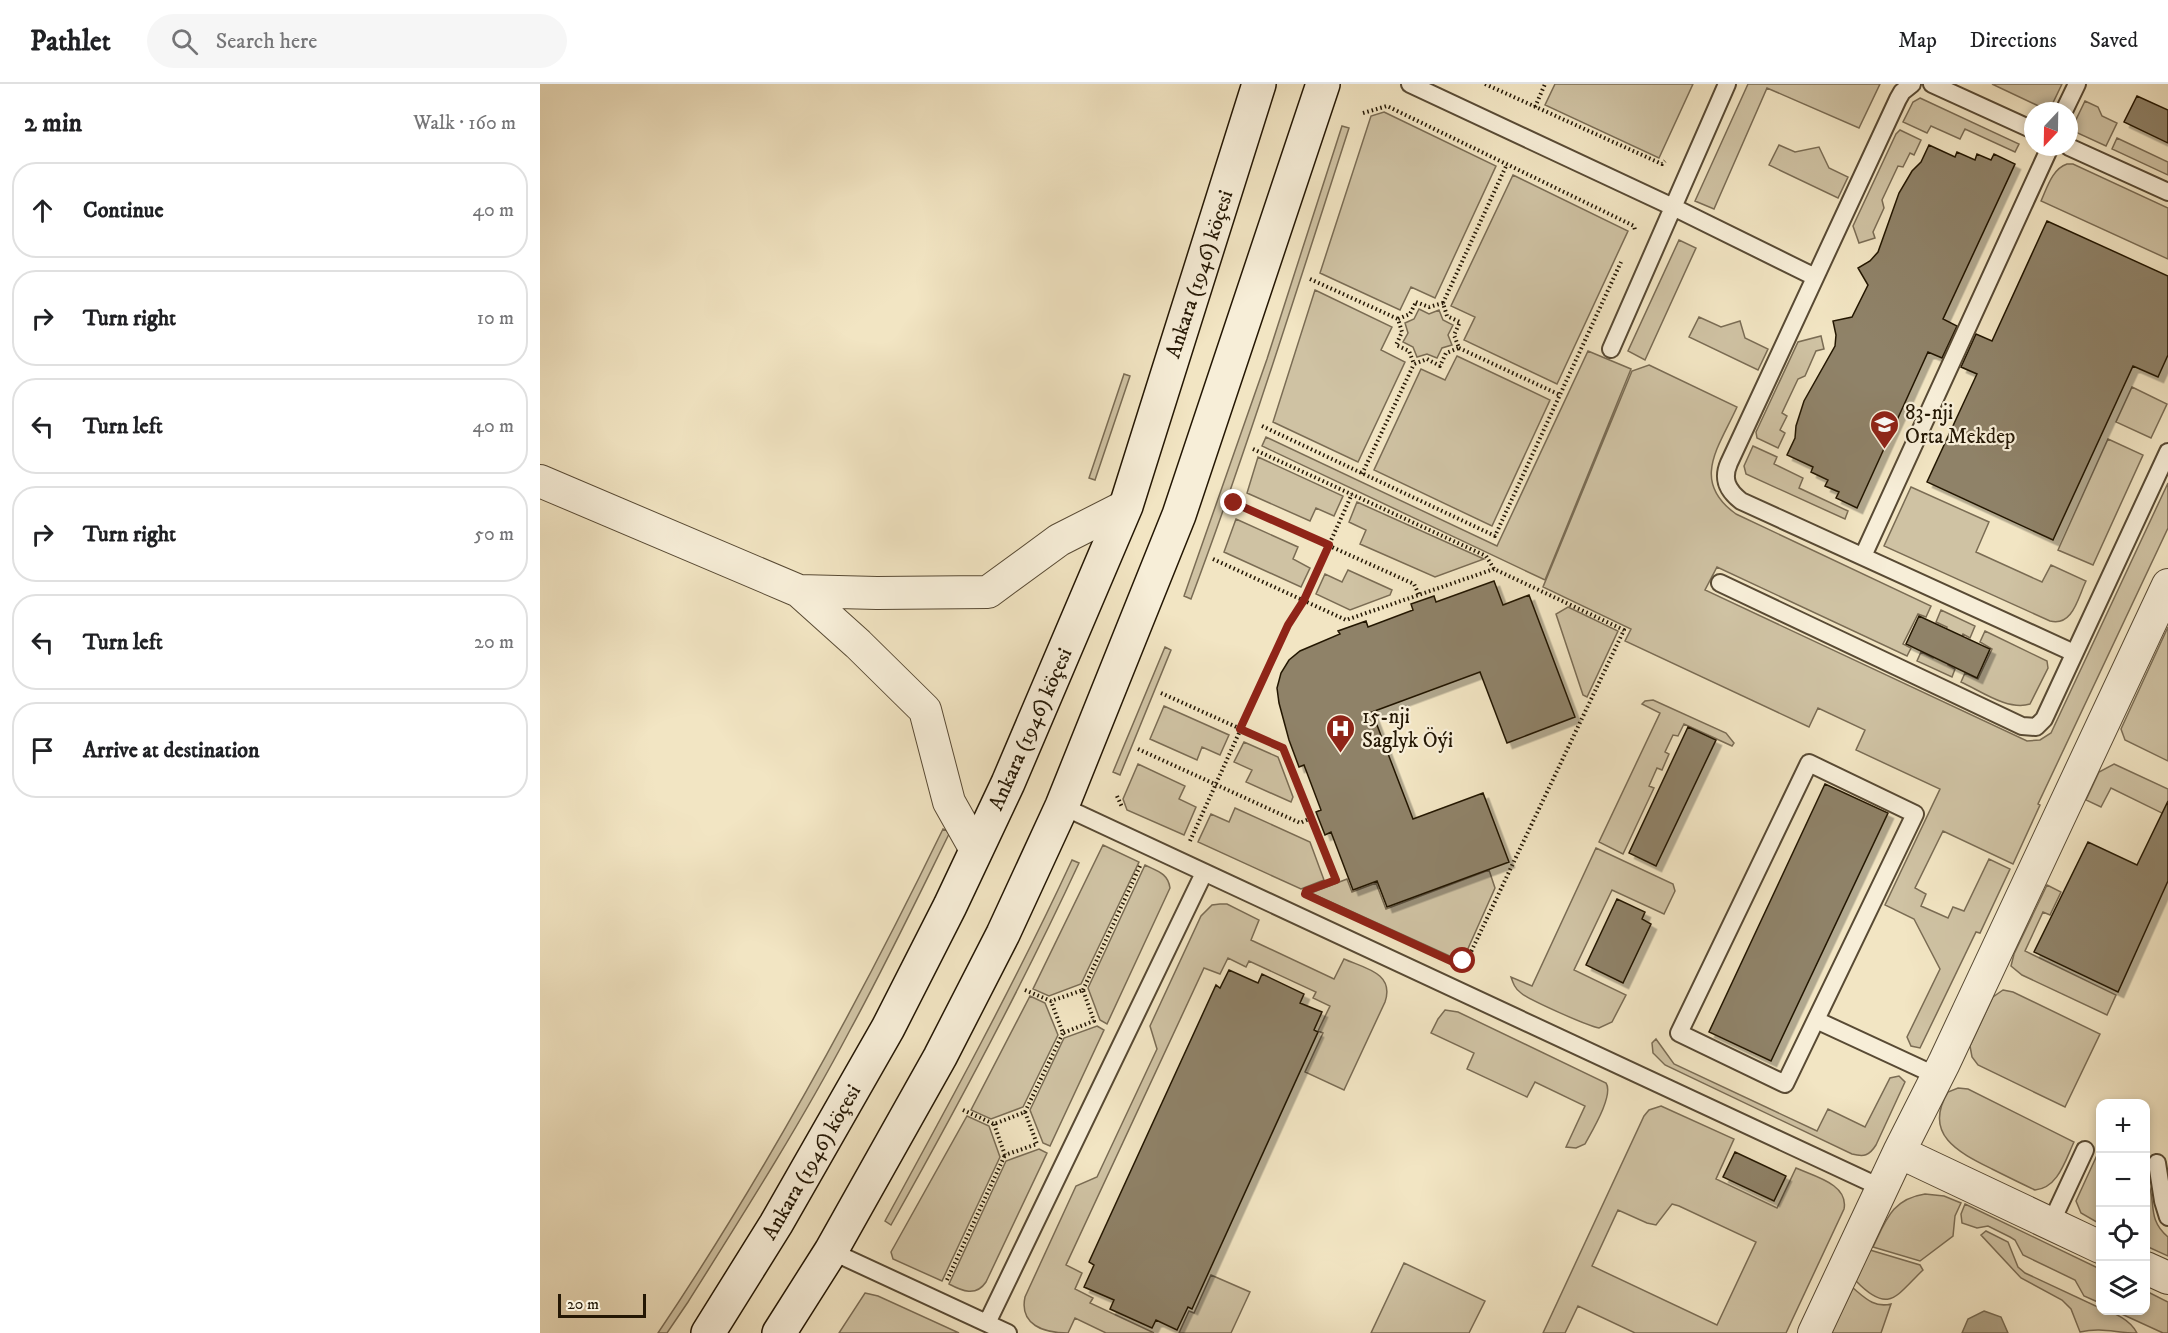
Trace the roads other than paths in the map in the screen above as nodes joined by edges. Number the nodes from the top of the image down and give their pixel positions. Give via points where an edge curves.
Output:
1 (1259, 84) edge
2 (1323, 84) edge
3 (1410, 84) edge
4 (1727, 84) edge
5 (1912, 84) edge
6 (1932, 84) edge
7 (2077, 84) edge
8 (2068, 102) edge
9 (2024, 126) edge
10 (2078, 151) edge
11 (2046, 156) edge
12 (2168, 192) edge
13 (1673, 207) junction
14 (1815, 277) junction
15 (1611, 349) dead end
16 (2168, 452) edge
17 (540, 480) edge
18 (1126, 506) junction
19 (1863, 556) junction
20 (1720, 583) dead end
21 (2168, 585) edge
22 (799, 591) junction
23 (2074, 653) junction
24 (1062, 806) junction
25 (976, 850) junction
26 (1204, 873) junction
27 (1816, 1020) junction
28 (1937, 1076) junction
29 (2085, 1150) dead end
30 (1899, 1152) junction
31 (2157, 1163) dead end
32 (1882, 1188) junction
33 (2168, 1217) edge
34 (2050, 1223) junction
35 (2096, 1245) edge
36 (831, 1251) junction
37 (2150, 1270) edge
38 (2168, 1278) edge
39 (987, 1323) junction
40 (708, 1333) edge
41 (778, 1333) edge
42 (1008, 1333) edge
43 (1814, 1333) edge

1 - 18 main road, Ankara (1946) köçesi
2 - 24 main road via 1179,515
3 - 13 lane
4 - 13 lane
5 - 14 lane via 1898,99
6 - 9 lane
7 - 8 lane
10 - 12 lane
11 - 19 lane
13 - 14 lane
13 - 15 lane
14 - 19 lane via 1724,473 1731,493 1741,501
16 - 23 lane
17 - 22 street
18 - 22 street via 1059,540 988,592
18 - 25 main road, Ankara (1946) köçesi
19 - 23 lane
20 - 23 lane via 2022,726 2036,727 2044,719
21 - 28 street
22 - 25 street via 925,710 949,802
24 - 26 lane
24 - 36 main road via 940,1057
25 - 40 main road, Ankara (1946) köçesi via 888,1028 776,1224
26 - 32 lane
26 - 39 lane
27 - 27 lane via 1785,1084 1679,1033 1809,763 1915,814
27 - 28 lane
28 - 30 street
29 - 34 lane
30 - 32 street
30 - 34 street
31 - 33 lane
32 - 43 street
34 - 35 street
36 - 39 lane
36 - 41 main road
37 - 38 street
39 - 42 lane

